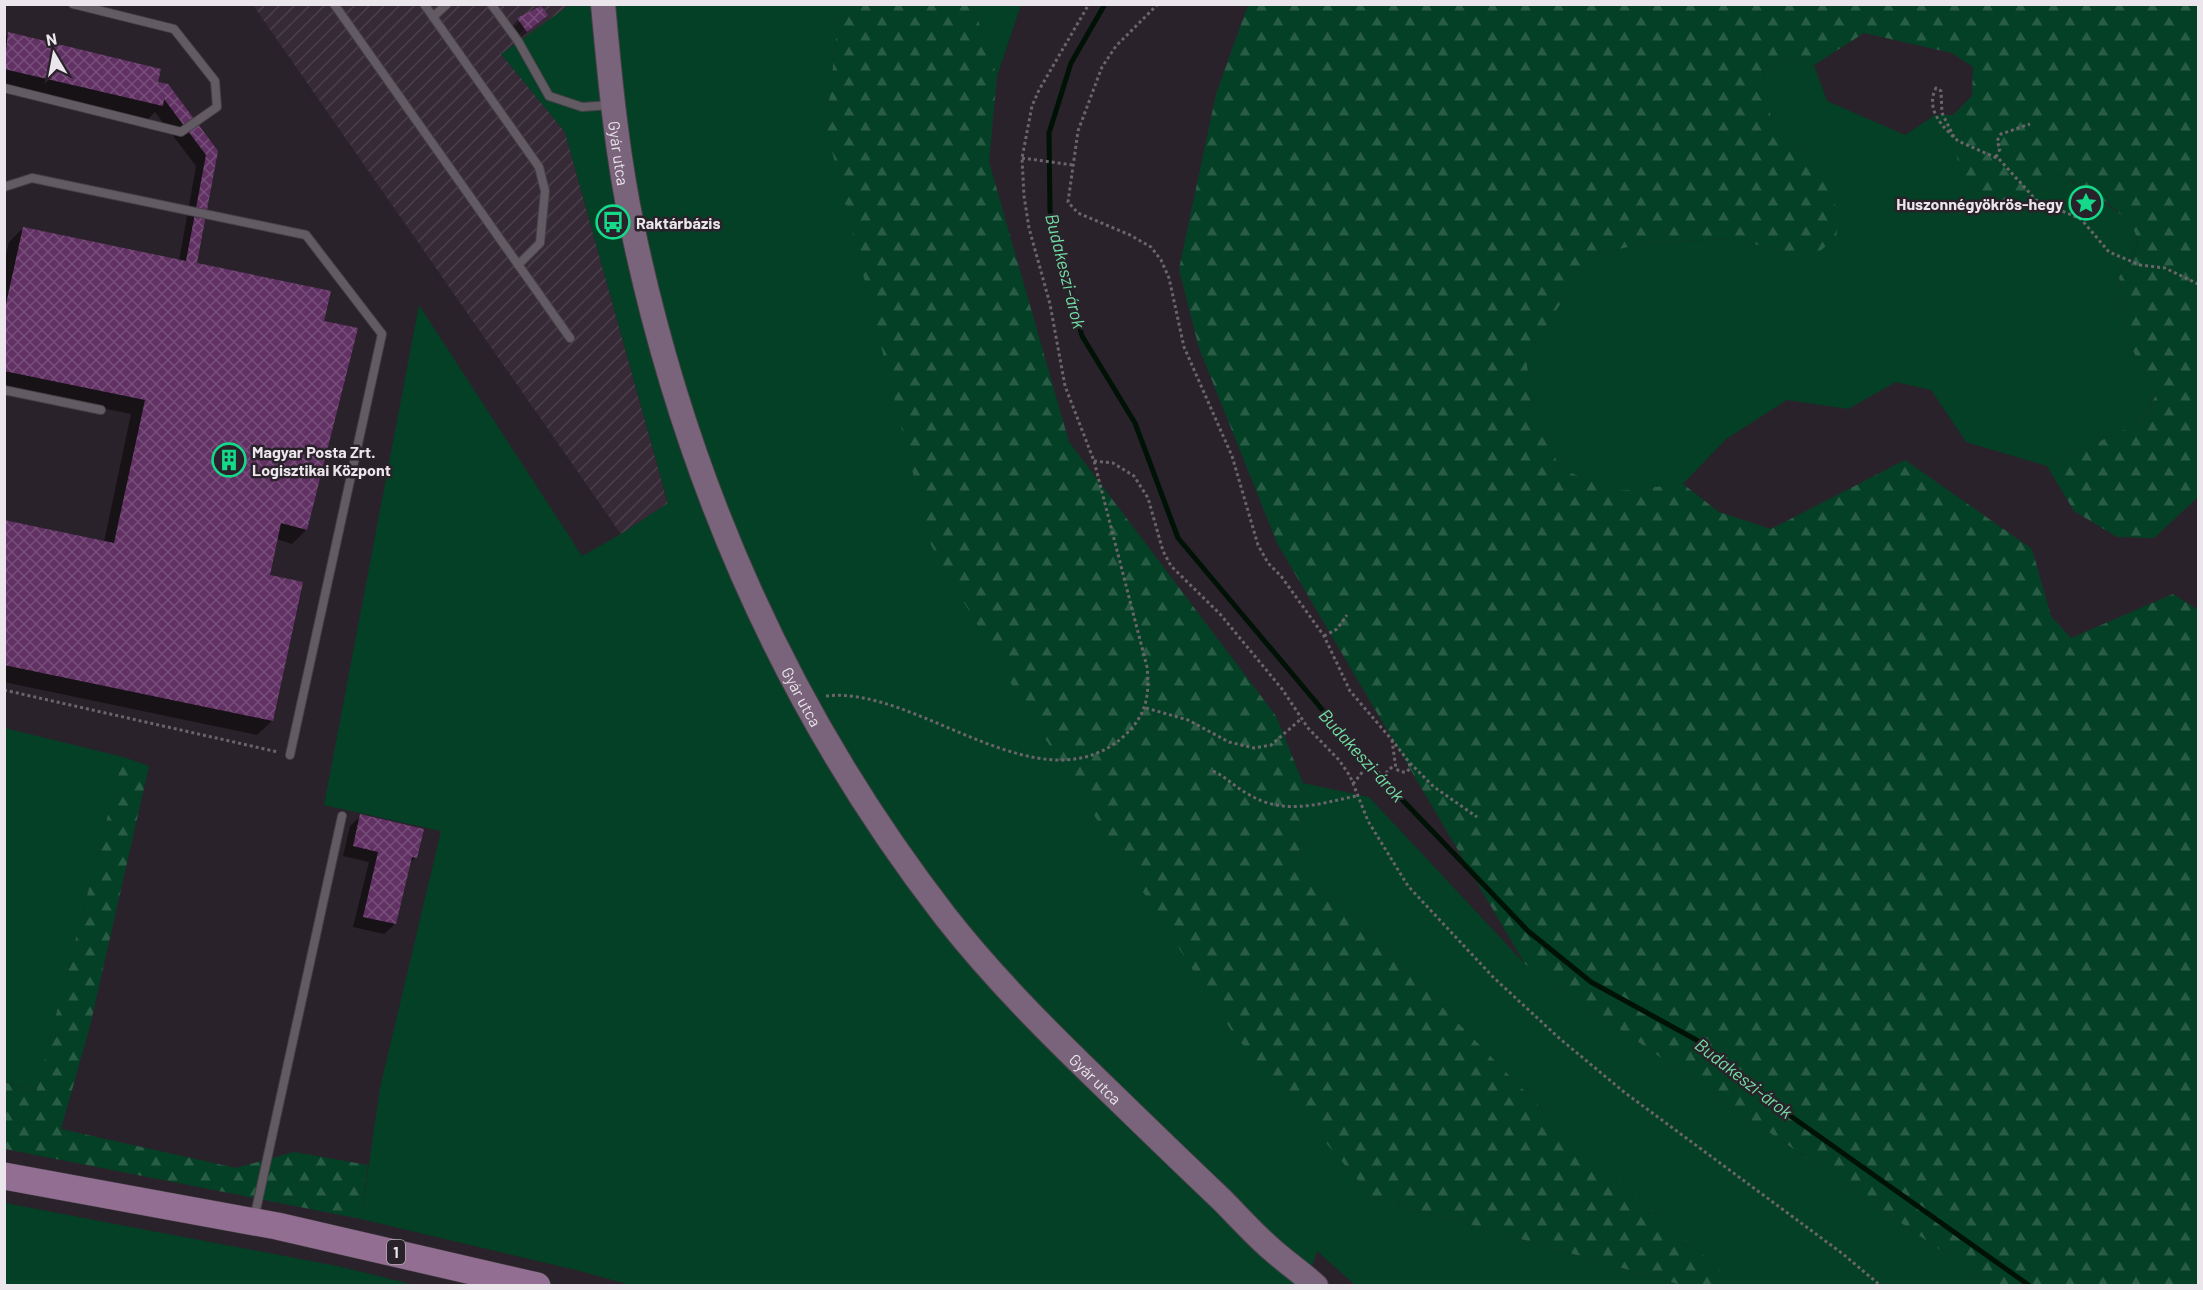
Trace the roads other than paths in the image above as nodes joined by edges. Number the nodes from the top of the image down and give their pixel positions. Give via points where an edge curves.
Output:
1 (73, 4) edge
2 (334, 4) edge
3 (424, 4) edge
4 (447, 4) edge
5 (491, 4) edge
6 (603, 4) edge
7 (433, 17) junction
8 (4, 88) edge
9 (613, 104) junction
10 (4, 187) edge
11 (518, 265) junction
12 (570, 338) dead end
13 (4, 390) edge
14 (101, 410) dead end
15 (290, 755) road end
16 (342, 816) dead end
17 (4, 1176) edge
18 (253, 1222) junction
19 (1309, 1285) edge
20 (537, 1286) edge

1 - 8 lane via 174,29 215,81 217,107 181,132
2 - 11 lane
3 - 7 lane
4 - 7 lane
5 - 9 lane via 518,41 549,96 582,107
6 - 9 main road, Gyár utca
7 - 11 lane via 540,167 545,191 540,243
9 - 19 main road, Gyár utca via 635,239 680,408 726,541 804,701 871,813 954,927 1047,1031
10 - 15 lane via 32,178 306,235 382,334
11 - 12 lane
13 - 14 lane
16 - 18 lane
17 - 18 main road, 1
18 - 20 main road, 1

